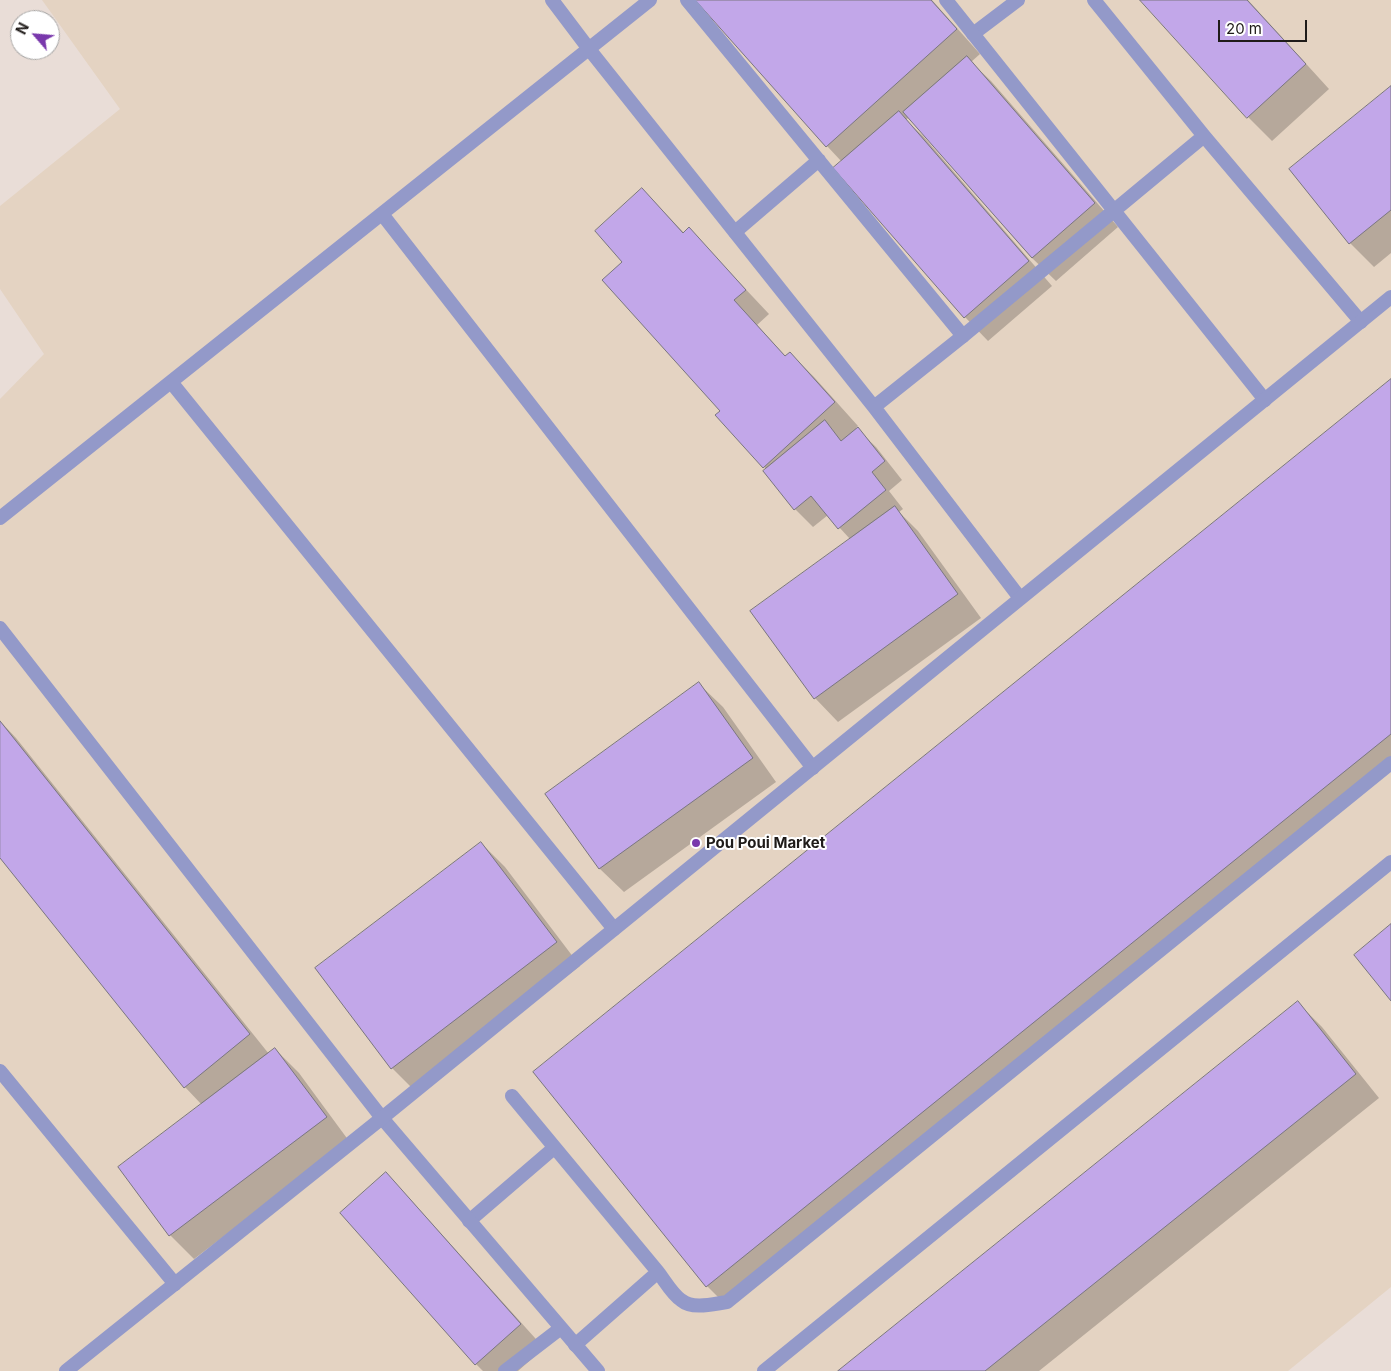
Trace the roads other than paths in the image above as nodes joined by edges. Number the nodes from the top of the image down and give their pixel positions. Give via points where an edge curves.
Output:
1 (552, 0) edge
2 (650, 0) edge
3 (687, 0) edge
4 (946, 0) edge
5 (1018, 0) edge
6 (1094, 0) edge
7 (973, 34) junction
8 (589, 49) junction
9 (1204, 136) junction
10 (819, 160) junction
11 (1114, 211) junction
12 (382, 214) junction
13 (735, 232) junction
14 (1391, 297) edge
15 (1361, 322) junction
16 (963, 336) junction
17 (171, 382) junction
18 (1265, 400) junction
19 (874, 407) junction
20 (0, 518) edge
21 (1020, 598) junction
22 (0, 628) edge
23 (1391, 763) edge
24 (813, 768) junction
25 (1391, 862) edge
26 (614, 929) junction
27 (0, 1071) edge
28 (512, 1096) dead end
29 (382, 1118) junction
30 (554, 1148) junction
31 (469, 1221) junction
32 (658, 1272) junction
33 (176, 1284) junction
34 (561, 1328) junction
35 (575, 1345) junction
36 (66, 1371) edge
37 (505, 1371) edge
38 (598, 1371) edge
39 (764, 1371) edge

1 - 8 street
2 - 8 street
3 - 10 street
4 - 7 street
5 - 7 street
6 - 9 street
7 - 11 street
8 - 12 street
8 - 13 street
9 - 11 street
9 - 15 street
10 - 13 street
10 - 16 street
11 - 16 street
11 - 18 street
12 - 17 street
12 - 24 street
13 - 19 street
14 - 15 street
15 - 18 street
16 - 19 street
17 - 20 street
17 - 26 street
18 - 21 street
19 - 21 street
21 - 24 street
22 - 29 street
23 - 32 street via 727,1302 700,1305 681,1301
24 - 26 street
25 - 39 street
26 - 29 street
27 - 33 street
28 - 30 street
29 - 31 street
29 - 33 street
30 - 31 street
30 - 32 street
31 - 34 street
32 - 35 street
33 - 36 street
34 - 35 street
34 - 37 street
35 - 38 street

